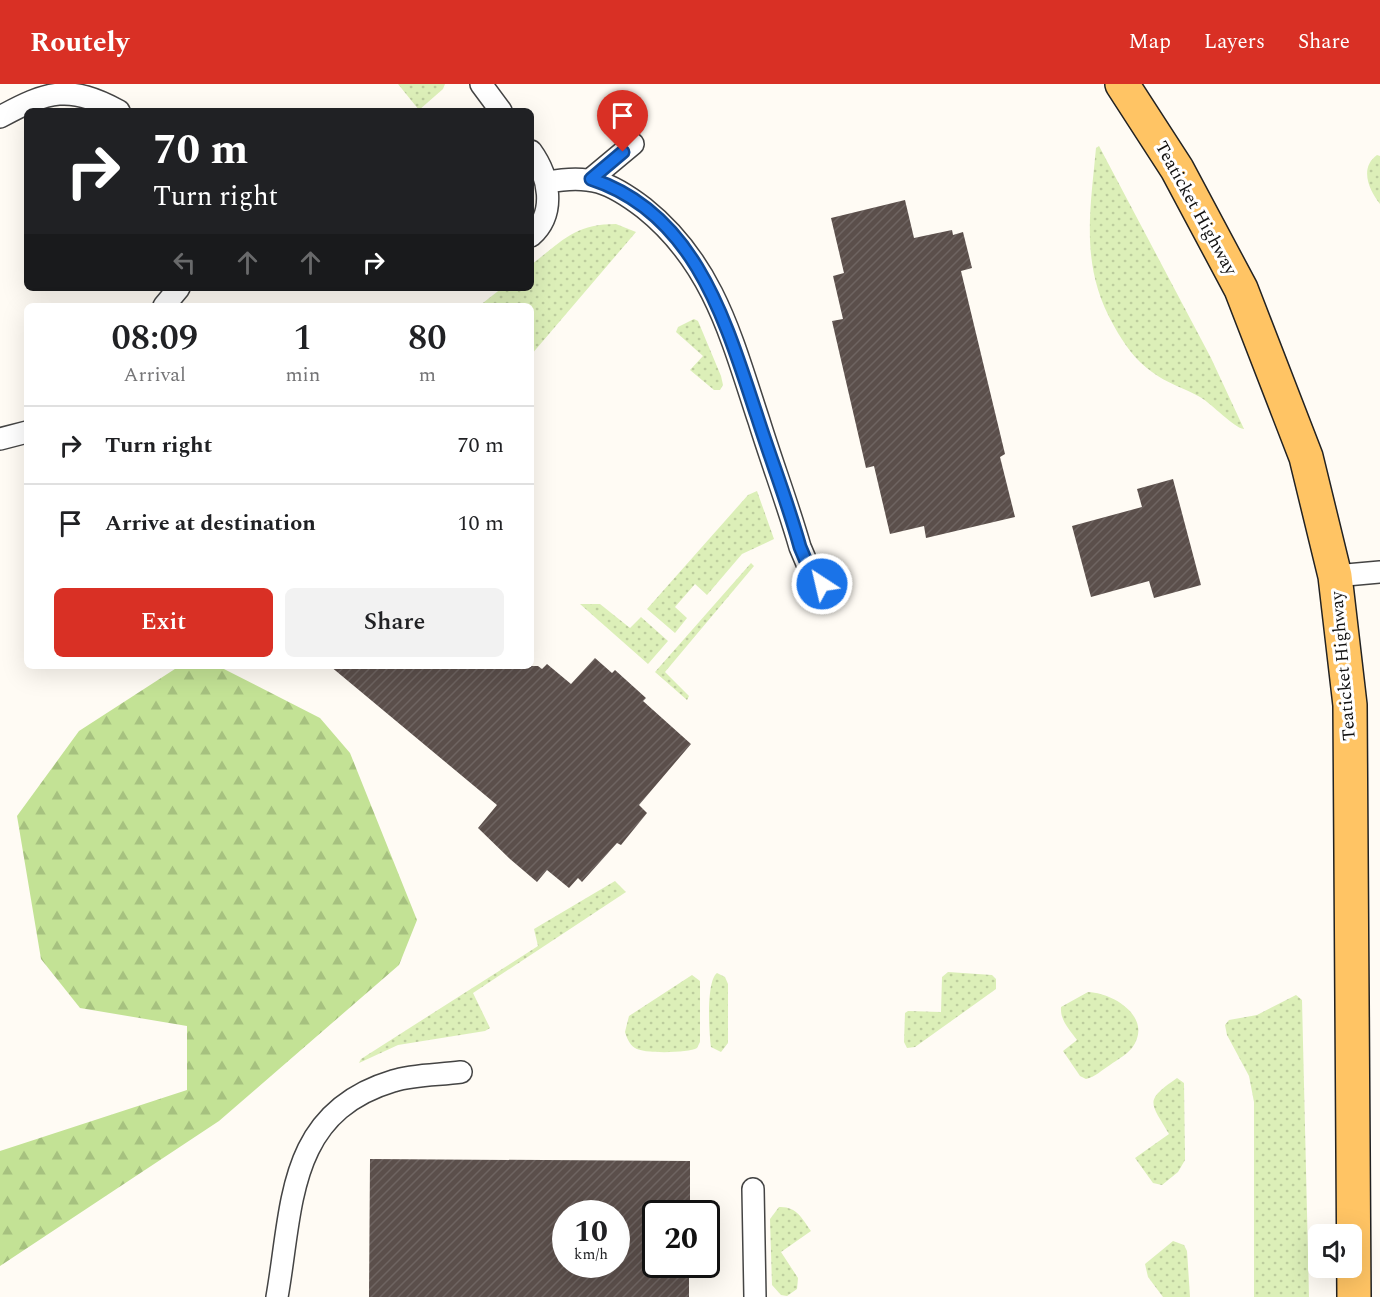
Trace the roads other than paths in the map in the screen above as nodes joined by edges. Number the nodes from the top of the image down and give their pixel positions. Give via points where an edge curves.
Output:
1 (482, 84) edge
2 (1122, 84) edge
3 (114, 108) edge
4 (499, 108) edge
5 (0, 117) edge
6 (633, 144) dead end
7 (534, 156) edge
8 (591, 179) junction
9 (548, 182) junction
10 (534, 232) edge
11 (176, 291) edge
12 (166, 303) edge
13 (24, 433) edge
14 (0, 440) edge
15 (1380, 572) edge
16 (1335, 576) junction
17 (822, 584) dead end
18 (461, 1072) dead end
19 (753, 1189) dead end
20 (277, 1297) edge
21 (756, 1297) edge
22 (1354, 1297) edge

1 - 4 lane
2 - 16 main road, Teaticket Highway via 1177,169 1241,289 1306,457
3 - 5 lane via 83,90 64,88 47,91
6 - 8 lane
7 - 9 lane
8 - 9 lane via 572,177
8 - 17 lane via 623,192 656,218 700,269 730,335 800,547 811,573
9 - 10 lane via 544,219
11 - 12 lane
13 - 14 lane
15 - 16 lane
16 - 22 main road, Teaticket Highway via 1350,705
18 - 20 lane via 395,1080 371,1089 324,1124 297,1173
19 - 21 lane

